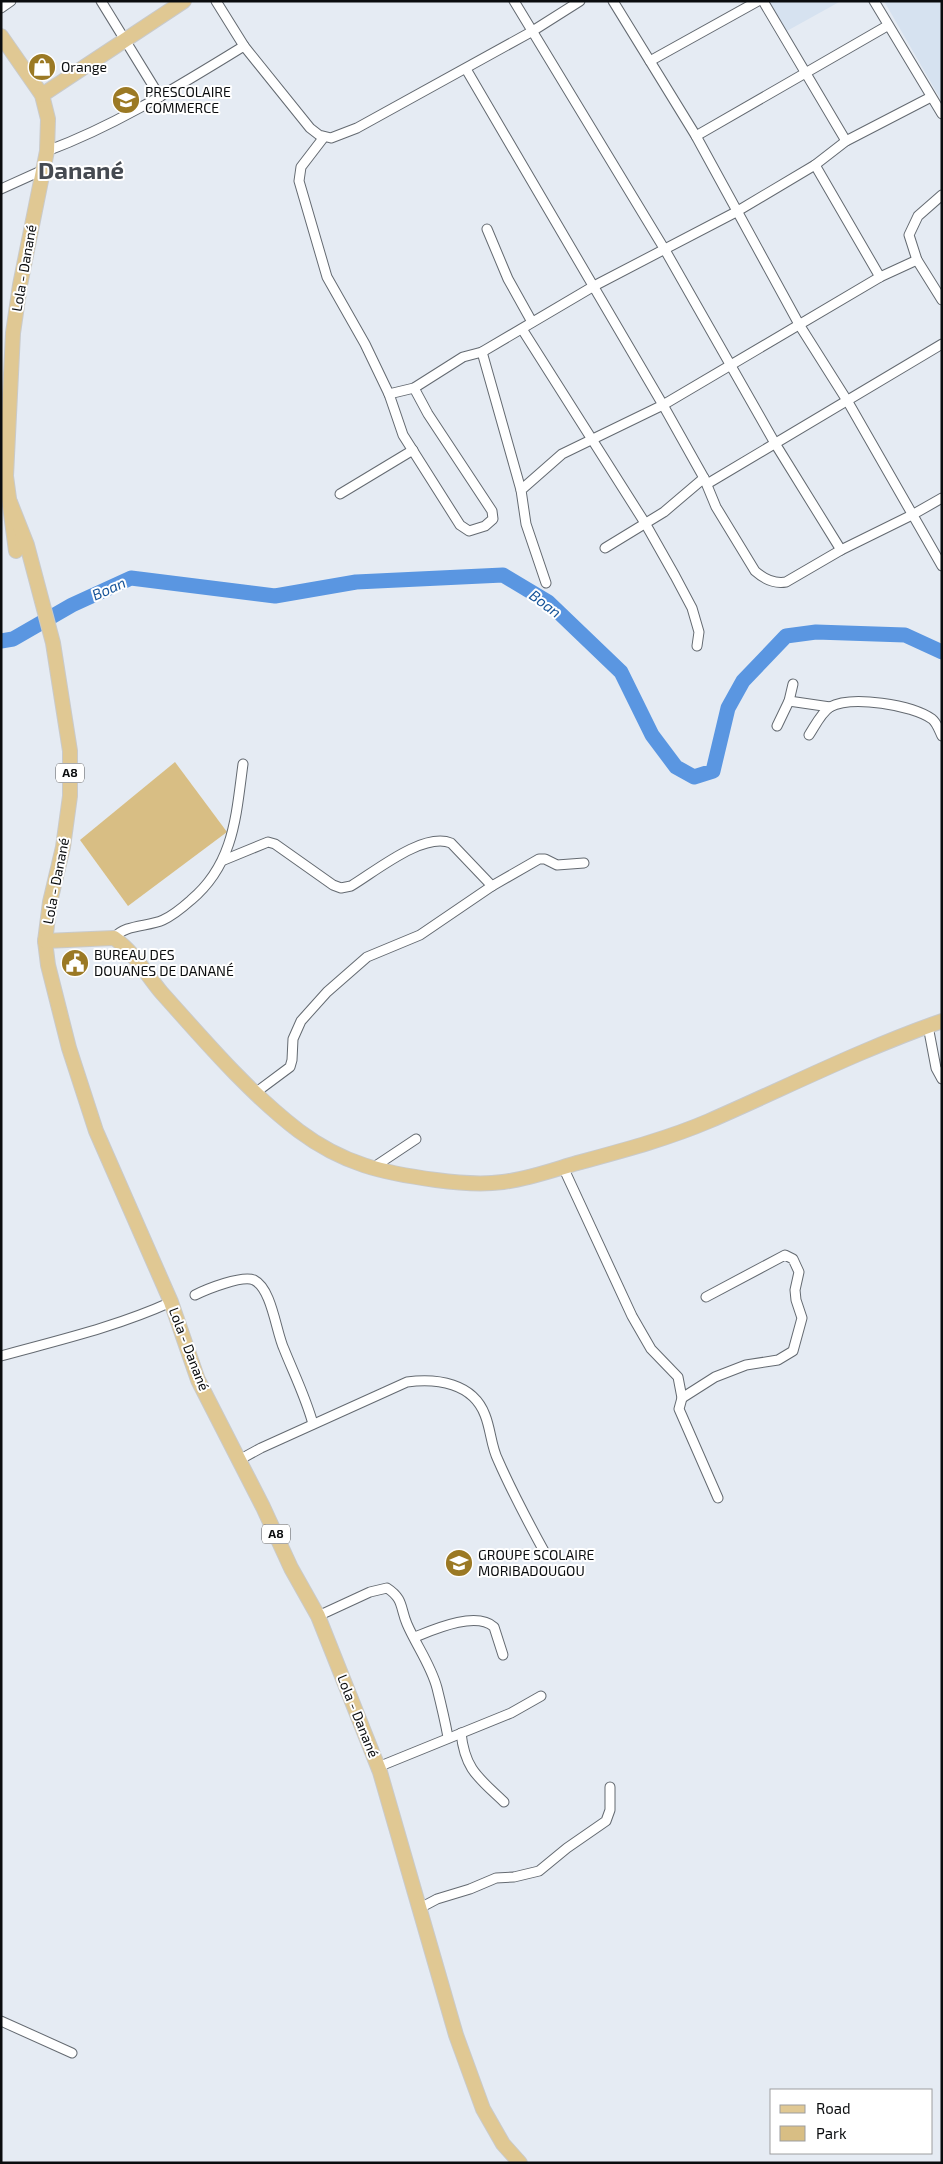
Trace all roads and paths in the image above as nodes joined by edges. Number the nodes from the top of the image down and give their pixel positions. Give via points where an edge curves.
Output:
1 (12, 1) edge
2 (100, 1) edge
3 (184, 1) edge
4 (216, 1) edge
5 (514, 1) edge
6 (580, 1) edge
7 (613, 1) edge
8 (758, 1) edge
9 (763, 1) edge
10 (874, 1) edge
11 (1, 8) edge
12 (887, 26) junction
13 (531, 32) junction
14 (1, 36) edge
15 (125, 39) junction
16 (244, 46) junction
17 (650, 61) junction
18 (466, 69) junction
19 (804, 72) junction
20 (42, 95) junction
21 (160, 97) junction
22 (931, 97) junction
23 (942, 114) edge
24 (696, 136) junction
25 (324, 137) junction
26 (846, 141) junction
27 (47, 151) junction
28 (815, 165) junction
29 (42, 170) junction
30 (1, 189) edge
31 (942, 195) edge
32 (736, 212) junction
33 (487, 228) dead end
34 (664, 250) junction
35 (917, 260) junction
36 (880, 277) junction
37 (594, 286) junction
38 (942, 300) edge
39 (532, 322) junction
40 (800, 326) junction
41 (522, 329) junction
42 (942, 344) edge
43 (482, 352) junction
44 (731, 366) junction
45 (414, 388) junction
46 (389, 394) junction
47 (848, 402) junction
48 (663, 405) junction
49 (592, 440) junction
50 (776, 444) junction
51 (413, 450) junction
52 (4, 475) edge
53 (705, 481) junction
54 (521, 490) junction
55 (340, 494) dead end
56 (942, 498) edge
57 (10, 502) junction
58 (912, 515) junction
59 (645, 523) junction
60 (605, 548) dead end
61 (841, 550) junction
62 (16, 551) dead end
63 (942, 566) edge
64 (546, 583) dead end
65 (697, 646) dead end
66 (793, 684) dead end
67 (788, 701) junction
68 (830, 707) junction
69 (777, 726) dead end
70 (809, 735) dead end
71 (942, 736) edge
72 (243, 764) dead end
73 (224, 860) junction
74 (584, 863) dead end
75 (492, 886) junction
76 (114, 938) junction
77 (45, 941) junction
78 (942, 1021) edge
79 (928, 1026) junction
80 (942, 1079) edge
81 (254, 1093) junction
82 (416, 1139) dead end
83 (563, 1167) junction
84 (371, 1169) junction
85 (195, 1295) dead end
86 (706, 1297) dead end
87 (171, 1302) junction
88 (1, 1356) edge
89 (682, 1398) junction
90 (313, 1424) junction
91 (239, 1460) junction
92 (718, 1498) dead end
93 (545, 1553) dead end
94 (318, 1616) junction
95 (415, 1637) junction
96 (504, 1654) dead end
97 (541, 1696) dead end
98 (461, 1733) junction
99 (448, 1737) junction
100 (378, 1767) junction
101 (610, 1787) dead end
102 (504, 1802) dead end
103 (420, 1908) junction
104 (1, 2021) edge
105 (72, 2054) dead end
106 (520, 2163) edge

1 - 11 street
2 - 15 street
3 - 15 main road
4 - 16 street
5 - 13 street
6 - 13 street
7 - 17 street
8 - 17 street
9 - 19 street
10 - 12 street
12 - 19 street
12 - 22 street
13 - 18 street
13 - 34 street
14 - 20 main road, A8
15 - 20 main road
15 - 21 street
16 - 21 street
16 - 25 street via 310,128
17 - 24 street
18 - 25 street via 357,128 342,135
18 - 37 street
19 - 24 street
19 - 26 street
20 - 27 main road, Lola - Danané / A8 via 48,119
21 - 27 street via 84,137
22 - 23 street
22 - 26 street
24 - 32 street
25 - 46 street via 301,167 299,181 327,277
26 - 28 street
27 - 29 main road, Lola - Danané / A8
28 - 32 street
28 - 36 street
29 - 30 street
29 - 52 main road, Lola - Danané / A8 via 13,333
31 - 35 street via 924,209 909,231 909,241
32 - 34 street
32 - 40 street
33 - 39 street via 508,279
34 - 37 street
34 - 44 street
35 - 36 street
35 - 38 street
36 - 40 street
37 - 39 street
37 - 48 street
39 - 41 street
40 - 44 street
40 - 47 street
41 - 43 street
41 - 49 street
42 - 47 street
43 - 45 street via 463,357
43 - 54 street
44 - 48 street
44 - 50 street
45 - 46 street
45 - 51 street via 492,511 493,519 474,531 463,529
46 - 51 street via 403,435
47 - 50 street
47 - 58 street
48 - 49 street
48 - 53 street
49 - 54 street via 562,454
49 - 59 street
50 - 53 street
50 - 61 street
51 - 55 street
52 - 57 main road, Lola - Danané / A8
53 - 59 street
53 - 61 street via 716,507 755,571 767,579 786,582
54 - 64 street via 526,524
56 - 58 street
57 - 62 main road, Lola - Danané / A8
57 - 77 main road, Lola - Danané / A8 via 27,545 53,642 70,751 70,796
58 - 61 street
58 - 63 street
59 - 60 street
59 - 65 street via 692,608 699,632
66 - 67 street
67 - 68 street
67 - 69 street
68 - 70 street
68 - 71 street via 849,703 896,706 932,719
72 - 73 street via 235,822
73 - 75 street via 268,842 341,888 351,886 422,842 444,840 451,842
73 - 76 street via 209,885 174,914 159,922 122,930
74 - 75 street via 557,865 542,858
75 - 81 street via 420,935 367,957 352,969 301,1021 293,1039 290,1067
76 - 77 main road
76 - 81 main road
77 - 87 main road, Lola - Danané / A8 via 69,1048 96,1131
78 - 79 main road
79 - 80 street via 936,1068
79 - 83 main road via 818,1070 709,1121 638,1146
81 - 84 main road via 332,1153
82 - 84 street
83 - 84 main road via 488,1184 421,1178
83 - 89 street via 632,1316 651,1349 675,1372
85 - 90 street via 211,1287 243,1280 252,1279 260,1284 283,1348 302,1387
86 - 89 street via 785,1255 793,1259 799,1272 795,1290 802,1318 793,1351 786,1356 746,1365 715,1377
87 - 88 street via 68,1340
87 - 91 main road, Lola - Danané / A8 via 198,1380
89 - 92 street via 679,1409
90 - 91 street
90 - 93 street via 407,1382 417,1380 458,1386 471,1395 485,1415 496,1456
91 - 94 main road, Lola - Danané / A8
94 - 95 street via 370,1592 387,1588 398,1597
94 - 100 main road, Lola - Danané / A8
95 - 96 street via 464,1622 486,1622 494,1627
95 - 99 street via 437,1687
97 - 98 street via 511,1713
98 - 99 street
98 - 102 street via 463,1751 474,1774
99 - 100 street
100 - 103 main road, Lola - Danané / A8
101 - 103 street via 610,1810 606,1821 539,1872 496,1878
103 - 106 main road, Lola - Danané / A8 via 456,2035 483,2109 503,2144
104 - 105 street

